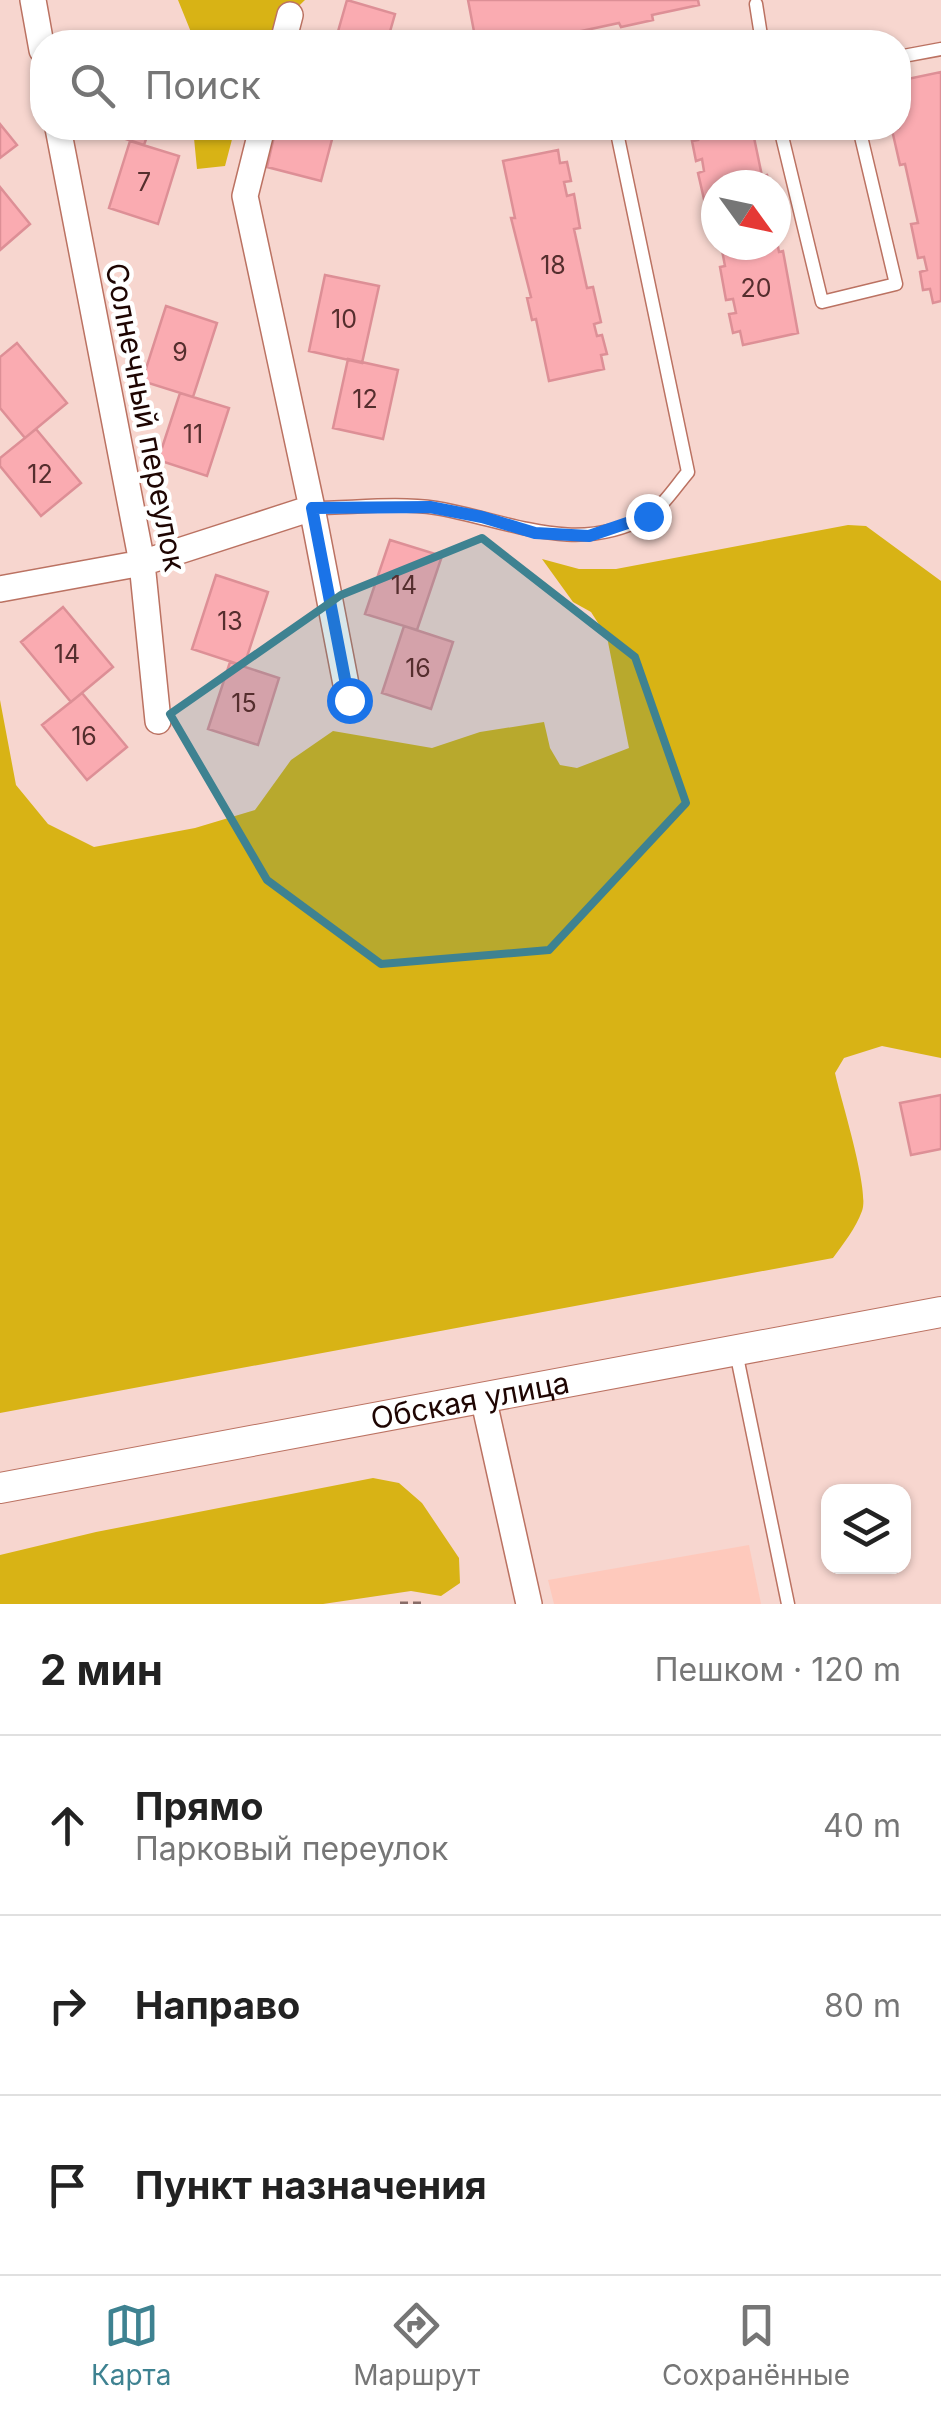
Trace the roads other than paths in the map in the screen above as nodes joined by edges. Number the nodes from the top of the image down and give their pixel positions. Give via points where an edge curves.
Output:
1 (33, 0) edge
2 (756, 4) dead end
3 (290, 15) dead end
4 (38, 30) edge
5 (287, 30) edge
6 (760, 30) edge
7 (941, 49) edge
8 (911, 55) edge
9 (60, 140) edge
10 (259, 140) edge
11 (619, 140) edge
12 (783, 140) edge
13 (862, 140) edge
14 (312, 508) junction
15 (142, 564) junction
16 (0, 589) edge
17 (349, 700) dead end
18 (158, 721) dead end
19 (941, 1312) edge
20 (736, 1350) junction
21 (482, 1397) junction
22 (0, 1488) edge
23 (529, 1604) edge
24 (788, 1604) edge

1 - 4 street
2 - 6 lane
3 - 5 street
7 - 8 lane
9 - 15 street, Солнечный переулок
10 - 14 street via 245,196
11 - 14 lane via 688,472 648,516 589,536 535,533 430,507
12 - 13 lane via 822,302 896,284
14 - 15 street
14 - 17 street
15 - 16 street
15 - 18 street, Солнечный переулок
19 - 20 street, Обская улица
20 - 21 street, Обская улица
20 - 24 lane
21 - 22 street, Обская улица
21 - 23 street

